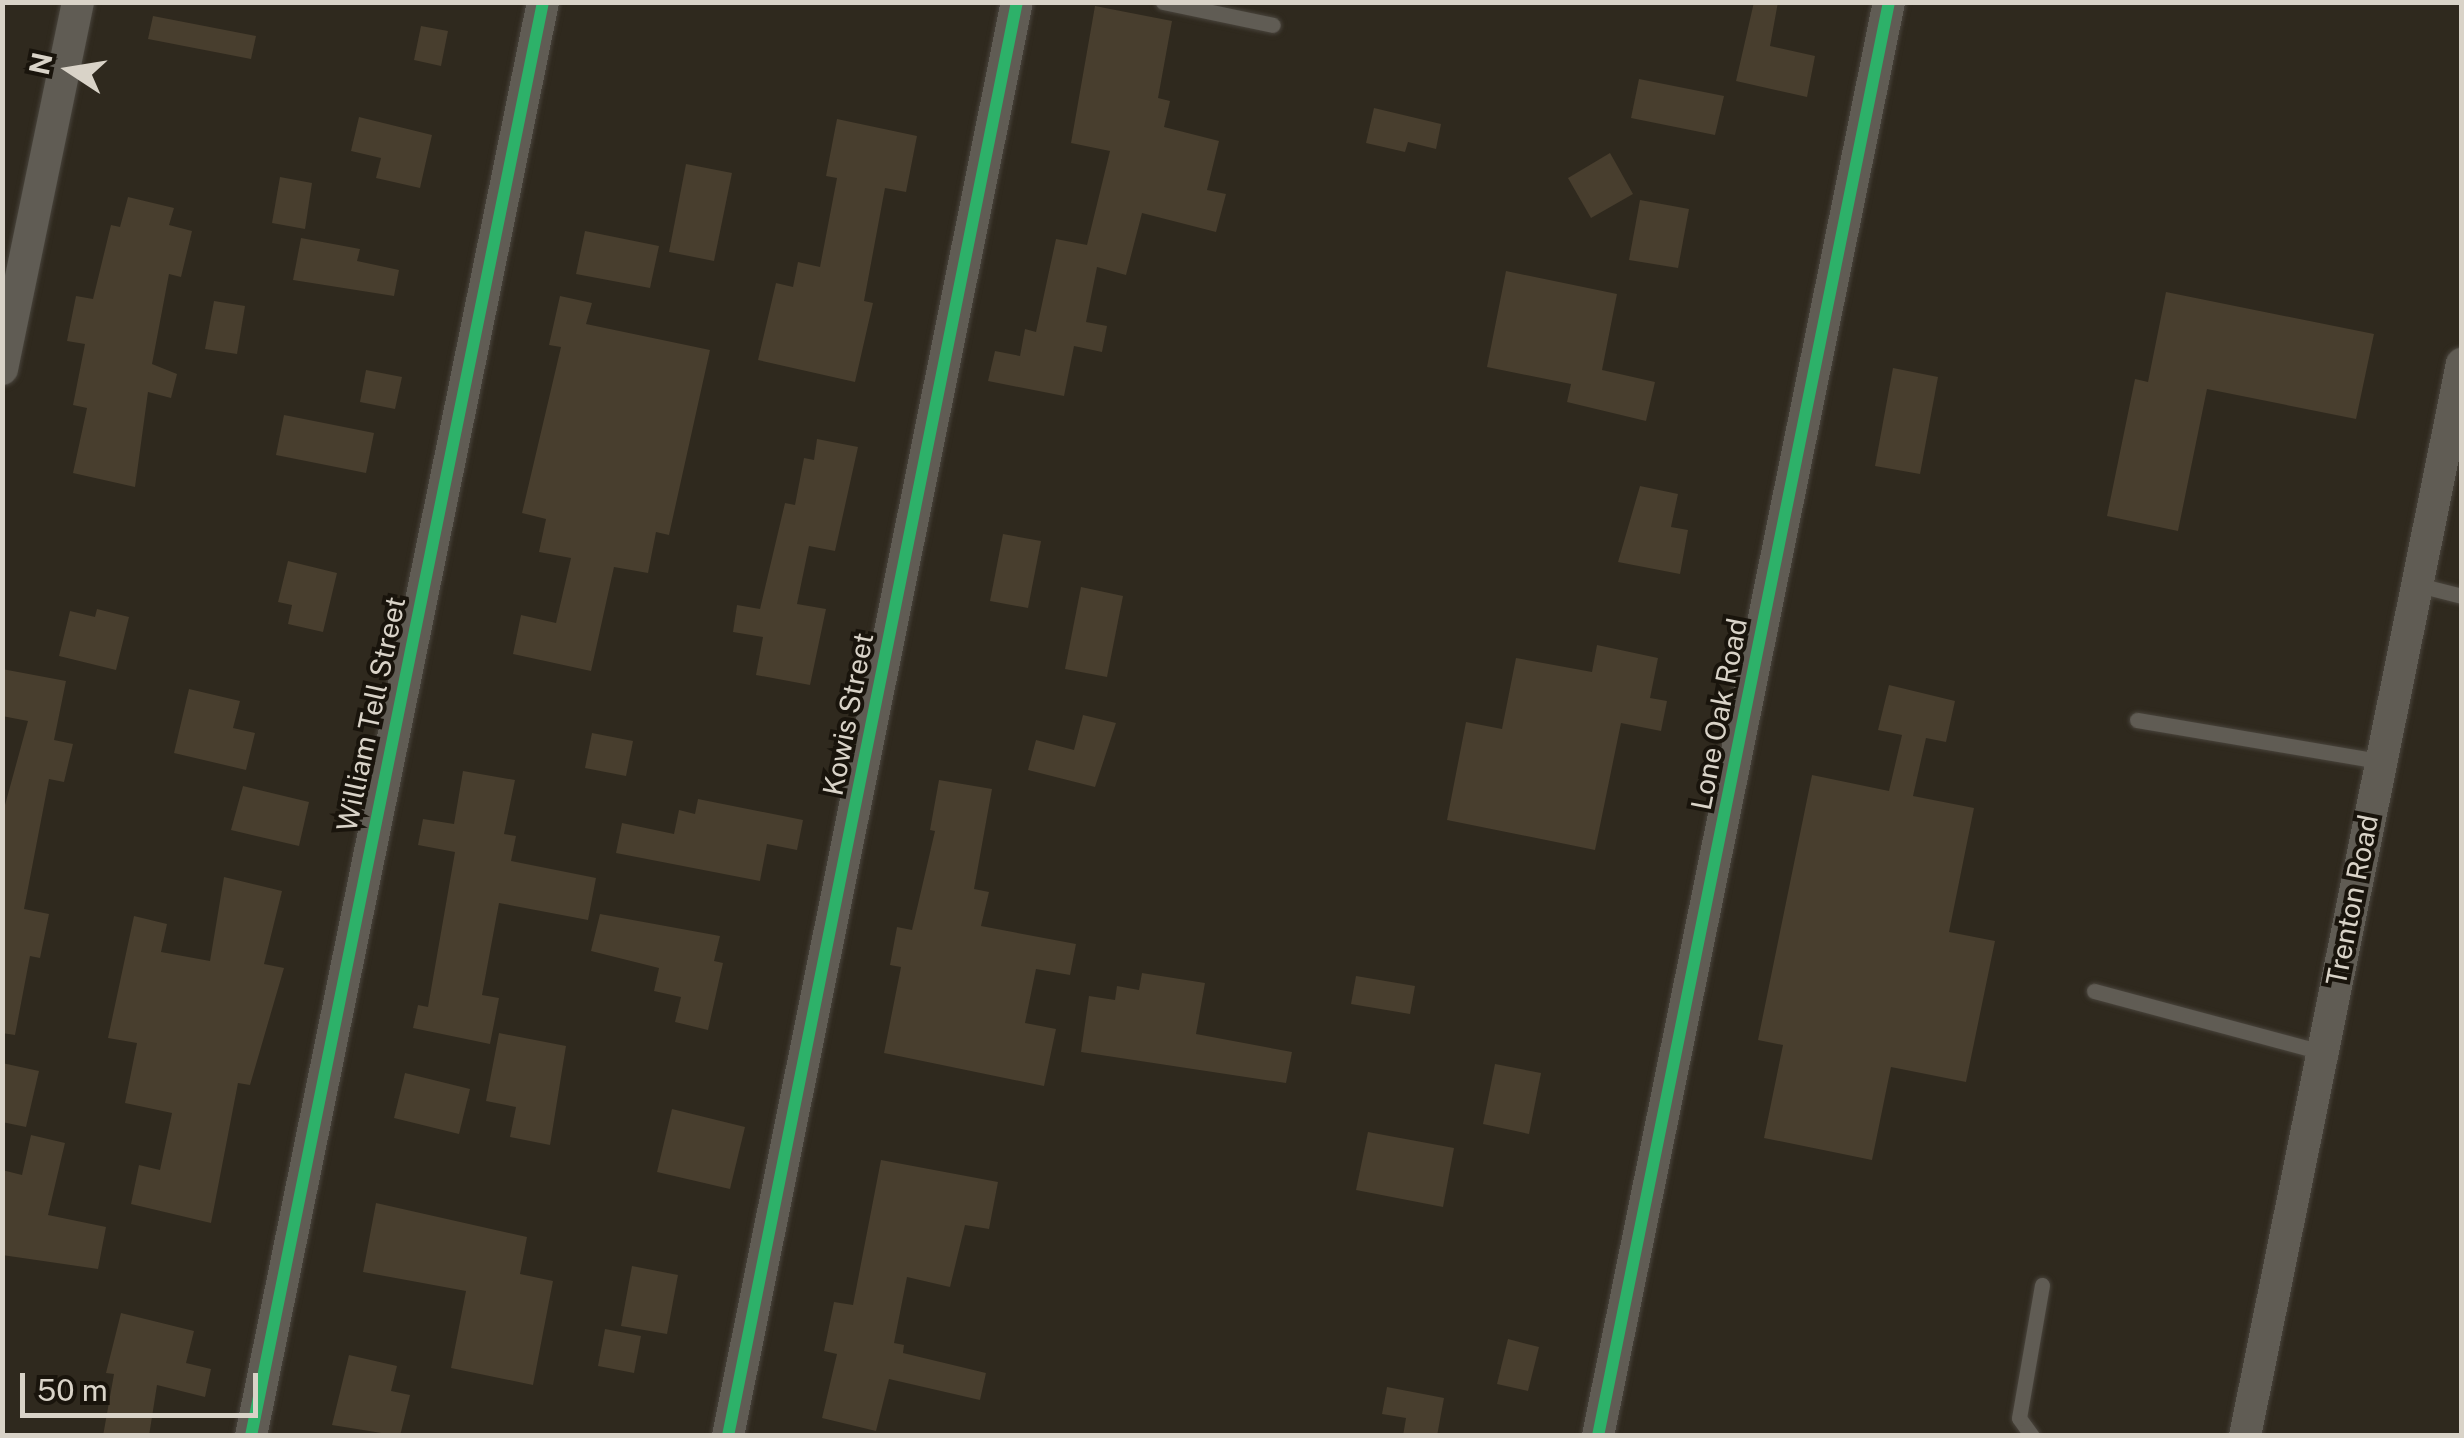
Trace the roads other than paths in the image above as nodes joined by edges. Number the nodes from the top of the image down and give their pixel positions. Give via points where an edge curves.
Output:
1 (78, 2) edge
2 (543, 2) edge
3 (1017, 2) edge
4 (1163, 2) edge
5 (1889, 2) edge
6 (1273, 25) dead end
7 (2462, 364) edge
8 (2, 369) edge
9 (2453, 434) edge
10 (2415, 584) junction
11 (2462, 596) edge
12 (2137, 720) dead end
13 (2380, 762) junction
14 (2094, 992) dead end
15 (2322, 1052) junction
16 (2042, 1285) dead end
17 (252, 1436) edge
18 (728, 1436) edge
19 (1598, 1436) edge
20 (2032, 1436) edge
21 (2245, 1436) edge

1 - 8 street
2 - 17 street, William Tell Street
3 - 18 street, Kowis Street
4 - 6 lane
5 - 19 street, Lone Oak Road
7 - 9 street, Trenton Road
9 - 10 street, Trenton Road
10 - 11 lane
10 - 13 street, Trenton Road
12 - 13 lane
13 - 15 street, Trenton Road
14 - 15 lane
15 - 21 street, Trenton Road
16 - 20 lane via 2020,1418

